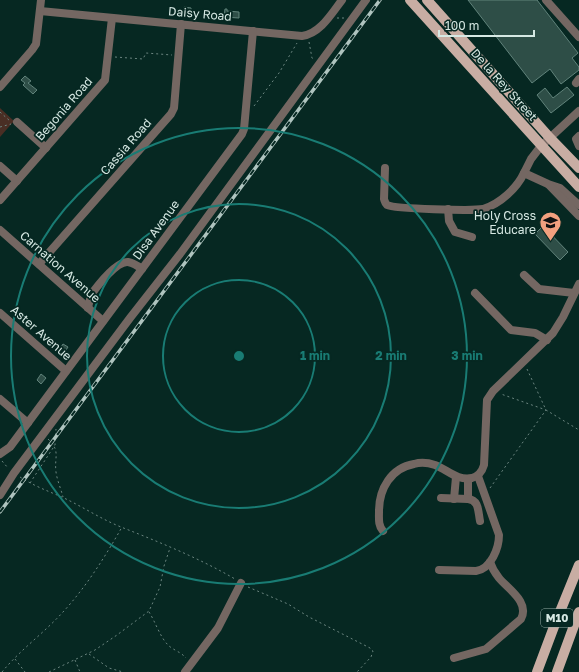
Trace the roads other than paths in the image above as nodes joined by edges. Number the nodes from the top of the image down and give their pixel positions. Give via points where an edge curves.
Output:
1 (41, 0) edge
2 (342, 0) edge
3 (366, 0) edge
4 (410, 0) edge
5 (427, 0) edge
6 (546, 0) edge
7 (40, 11) junction
8 (112, 18) junction
9 (181, 24) junction
10 (253, 31) junction
11 (579, 37) edge
12 (0, 87) edge
13 (579, 111) edge
14 (14, 123) road end
15 (579, 136) edge
16 (550, 138) junction
17 (541, 146) junction
18 (579, 146) edge
19 (46, 148) junction
20 (0, 166) edge
21 (385, 168) dead end
22 (579, 168) edge
23 (524, 172) junction
24 (17, 181) junction
25 (548, 184) junction
26 (579, 187) edge
27 (0, 200) edge
28 (579, 205) edge
29 (448, 209) junction
30 (579, 216) edge
31 (0, 230) edge
32 (472, 237) dead end
33 (39, 264) junction
34 (142, 269) junction
35 (524, 275) dead end
36 (579, 284) edge
37 (475, 293) dead end
38 (574, 293) junction
39 (88, 308) junction
40 (0, 313) edge
41 (103, 321) junction
42 (547, 340) junction
43 (66, 371) junction
44 (0, 399) edge
45 (28, 423) junction
46 (1, 454) edge
47 (456, 476) junction
48 (478, 476) junction
49 (468, 479) junction
50 (0, 495) edge
51 (441, 498) dead end
52 (454, 499) junction
53 (468, 499) junction
54 (480, 521) dead end
55 (384, 531) dead end
56 (490, 562) junction
57 (579, 565) edge
58 (439, 570) dead end
59 (241, 583) road end
60 (579, 612) edge
61 (454, 658) dead end
62 (187, 669) edge
63 (537, 672) edge
64 (557, 672) edge

1 - 7 street
2 - 10 street, Daisy Road via 316,31 305,35
3 - 50 street
4 - 17 main road, De la Rey Street
5 - 16 main road, De la Rey Street
6 - 11 street
7 - 8 street, Daisy Road
7 - 12 street via 34,47
8 - 9 street, Daisy Road
8 - 19 street, Begonia Road via 105,80
9 - 10 street, Daisy Road
9 - 33 street, Cassia Road via 174,108 171,114
10 - 34 street, Disa Avenue via 242,134
13 - 16 street
14 - 19 street
15 - 18 street via 576,139
16 - 17 street
16 - 22 main road, De la Rey Street
17 - 23 street
17 - 26 main road, De la Rey Street
19 - 24 street, Begonia Road
20 - 24 street
21 - 29 street via 386,204 405,208
23 - 25 street
23 - 29 street via 521,180 510,192 493,205 483,209
24 - 27 street, Begonia Road
25 - 28 street via 564,190
25 - 30 street
29 - 32 street via 449,221 455,232
31 - 33 street, Carnation Avenue
33 - 39 street, Carnation Avenue
34 - 39 street via 128,262 116,267 92,294
34 - 41 street, Disa Avenue
35 - 38 street via 539,289
36 - 38 street
37 - 42 street via 511,330 534,333
38 - 42 street via 563,317
39 - 41 street, Carnation Avenue
40 - 43 street, Aster Avenue
41 - 43 street, Disa Avenue
42 - 48 street via 493,391 488,400 484,465
43 - 45 street, Disa Avenue
44 - 45 street
45 - 46 street, Disa Avenue via 10,447
47 - 49 street
47 - 52 street
47 - 55 street via 427,463 413,464 397,471 380,495 379,525
48 - 49 street
48 - 56 street via 499,535
49 - 53 street
51 - 52 street
52 - 53 street
53 - 54 street via 475,502
56 - 58 street via 480,570
56 - 61 street via 495,574 522,604 523,615 491,646
57 - 63 main road, M10
59 - 62 street via 218,628
60 - 64 main road, M10

